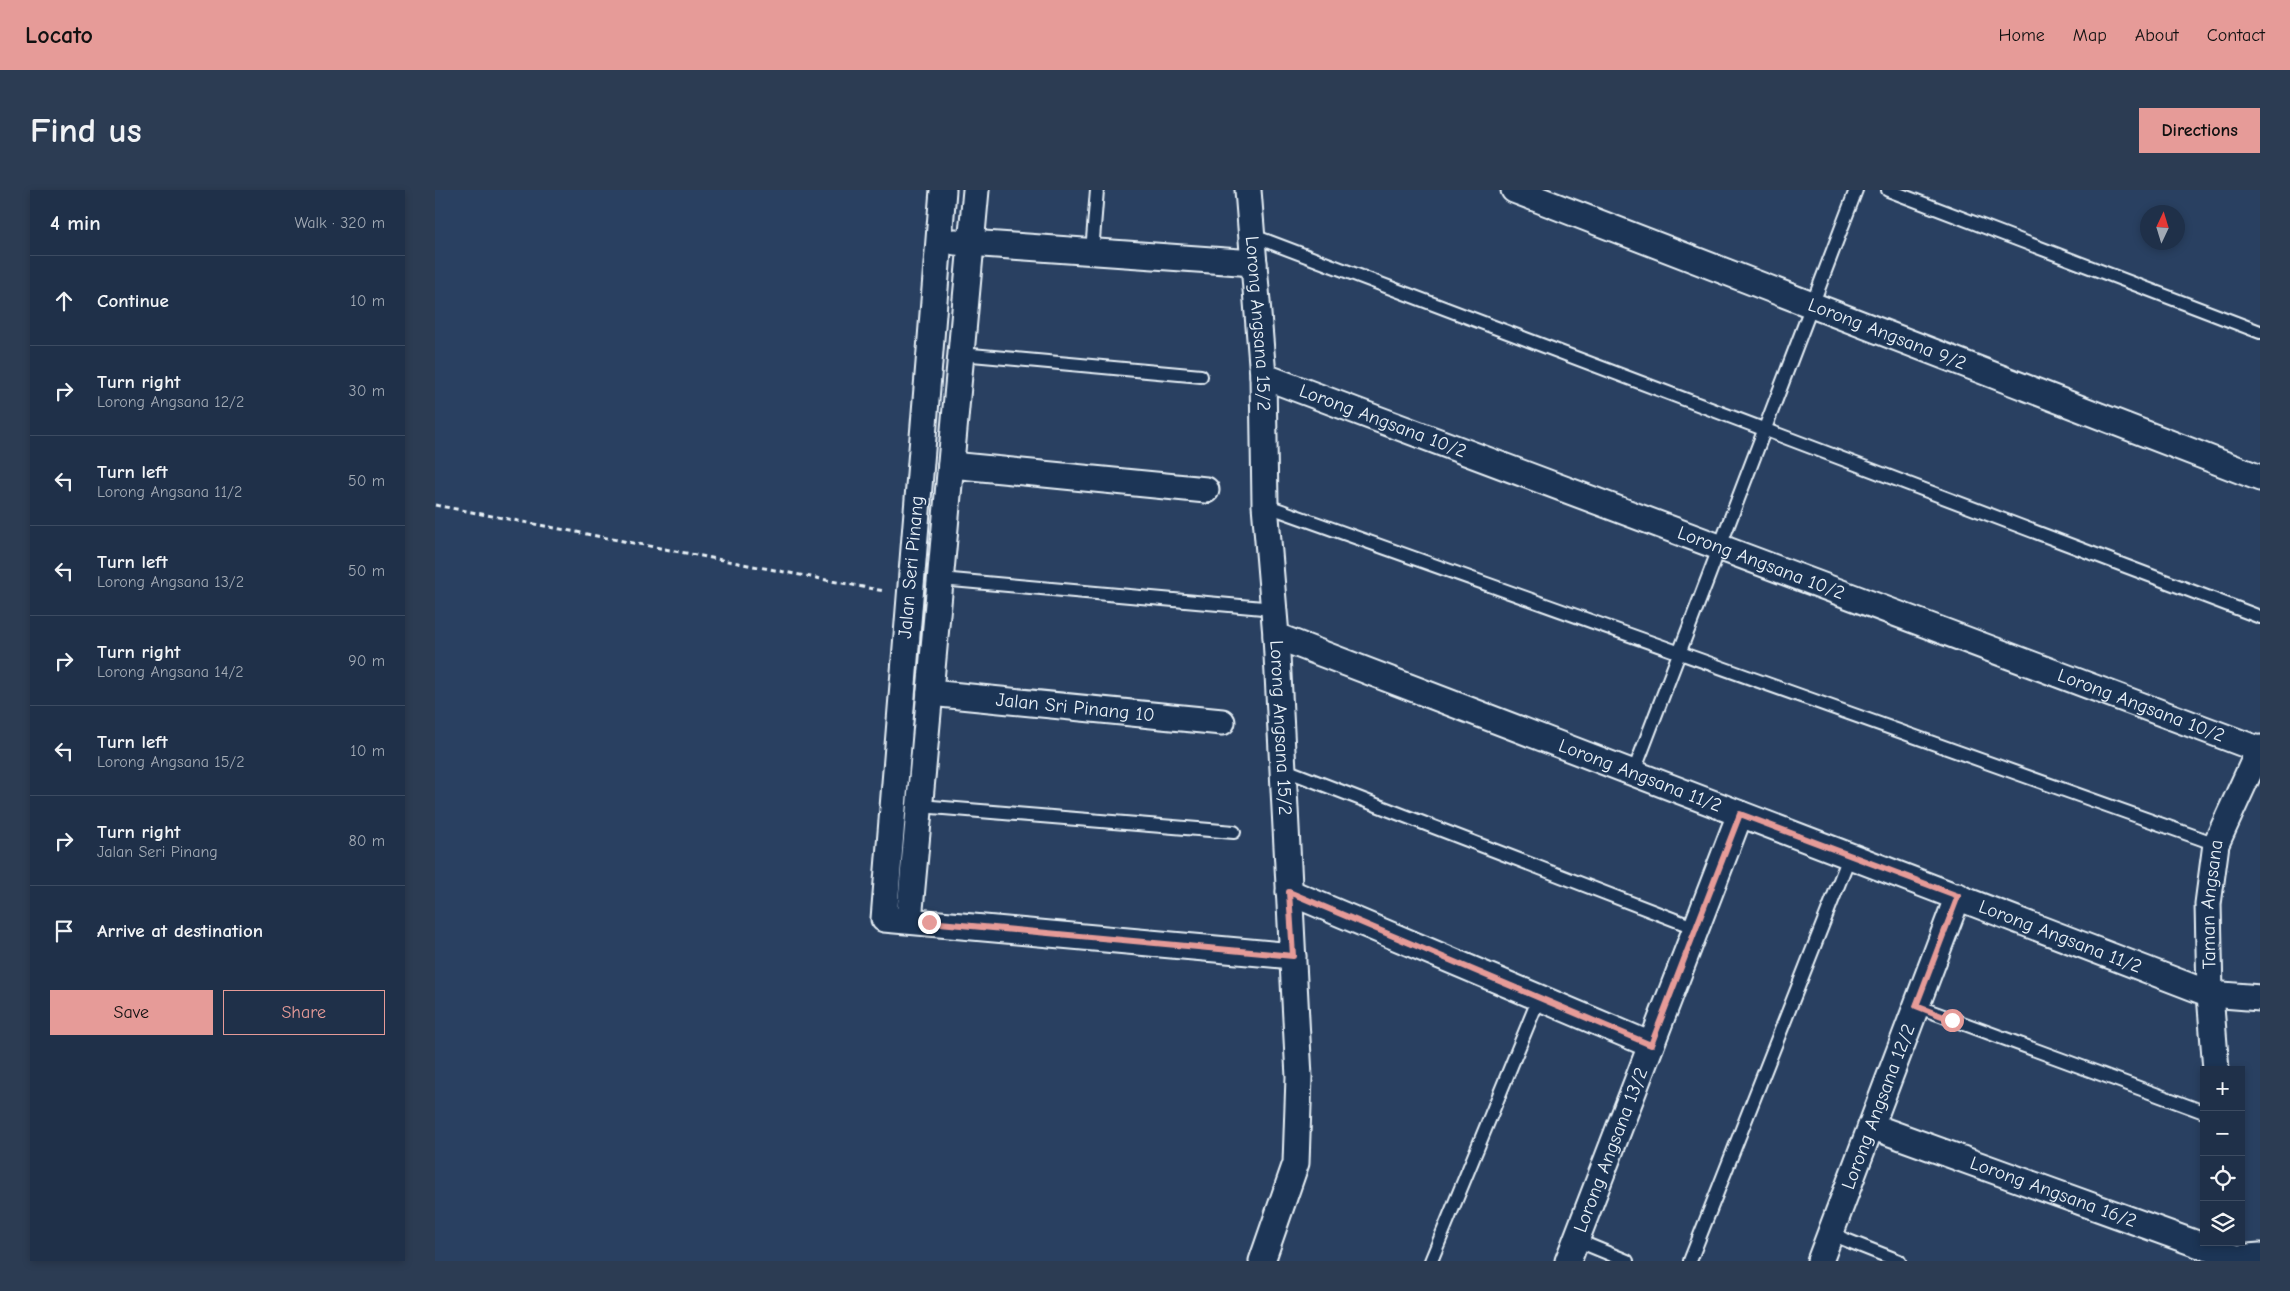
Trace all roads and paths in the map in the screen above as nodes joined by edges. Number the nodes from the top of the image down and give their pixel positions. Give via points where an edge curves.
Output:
1 (943, 190) edge
2 (976, 190) edge
3 (1097, 190) edge
4 (1248, 190) edge
5 (1514, 190) edge
6 (1856, 190) edge
7 (1888, 190) edge
8 (1251, 235) junction
9 (938, 241) junction
10 (971, 243) junction
11 (1092, 252) junction
12 (1254, 263) junction
13 (1812, 305) junction
14 (2260, 332) edge
15 (961, 354) junction
16 (1201, 376) dead end
17 (1263, 376) junction
18 (1765, 430) junction
19 (951, 465) junction
20 (2260, 478) edge
21 (1206, 490) dead end
22 (435, 505) edge
23 (1265, 505) junction
24 (1720, 548) junction
25 (941, 579) junction
26 (908, 596) junction
27 (1274, 609) junction
28 (2260, 617) edge
29 (1276, 636) junction
30 (1679, 653) junction
31 (930, 694) junction
32 (1222, 722) dead end
33 (2260, 749) edge
34 (1283, 769) junction
35 (1633, 774) junction
36 (920, 806) junction
37 (1740, 814) junction
38 (1234, 832) dead end
39 (2216, 844) junction
40 (1850, 856) junction
41 (1289, 892) junction
42 (1958, 896) junction
43 (909, 920) junction
44 (1696, 928) junction
45 (1293, 956) junction
46 (2210, 994) junction
47 (1539, 998) junction
48 (2260, 998) edge
49 (1916, 1006) junction
50 (1651, 1045) junction
51 (2216, 1066) edge
52 (2201, 1111) edge
53 (1871, 1126) junction
54 (1831, 1234) junction
55 (1572, 1250) edge
56 (2235, 1254) edge
57 (2260, 1256) edge
58 (1262, 1261) edge
59 (1431, 1261) edge
60 (1627, 1261) edge
61 (1690, 1261) edge
62 (1820, 1261) edge
63 (1899, 1261) edge

1 - 9 street, Jalan Seri Pinang
2 - 10 street, Jalan Seri Pinang
3 - 11 lane
4 - 8 street, Lorong Angsana 15/2
5 - 13 street, Lorong Angsana 9/2
6 - 13 lane
7 - 14 lane
8 - 12 street, Lorong Angsana 15/2
8 - 18 lane
9 - 10 street
9 - 26 street, Jalan Seri Pinang
10 - 11 street
10 - 15 street, Jalan Seri Pinang
11 - 12 street
12 - 17 street, Lorong Angsana 15/2
13 - 18 lane
13 - 20 street, Lorong Angsana 9/2
15 - 16 lane
15 - 19 street, Jalan Seri Pinang
17 - 23 street, Lorong Angsana 15/2
17 - 24 street, Lorong Angsana 10/2
18 - 24 lane
18 - 28 lane
19 - 21 street
19 - 25 street, Jalan Seri Pinang
22 - 26 path
23 - 27 street, Lorong Angsana 15/2
23 - 30 lane
24 - 30 lane
24 - 33 street, Lorong Angsana 10/2
25 - 27 lane
25 - 31 street, Jalan Seri Pinang
26 - 43 street, Jalan Seri Pinang via 884,919
27 - 29 street, Lorong Angsana 15/2
29 - 34 street, Lorong Angsana 15/2
29 - 35 street, Lorong Angsana 11/2
30 - 35 lane
30 - 39 lane
31 - 32 street, Jalan Sri Pinang 10
31 - 36 street, Jalan Seri Pinang
33 - 39 street, Taman Angsana
34 - 41 street, Lorong Angsana 15/2
34 - 44 lane
35 - 37 street, Lorong Angsana 11/2
36 - 38 lane
36 - 43 street, Jalan Seri Pinang
37 - 40 street, Lorong Angsana 11/2
37 - 44 street, Lorong Angsana 13/2
39 - 46 street, Taman Angsana via 2208,904
40 - 42 street, Lorong Angsana 11/2
40 - 61 lane
41 - 45 street, Lorong Angsana 15/2
41 - 47 street
42 - 46 street, Lorong Angsana 11/2
42 - 49 street, Lorong Angsana 12/2
43 - 45 street, Jalan Seri Pinang
44 - 50 street, Lorong Angsana 13/2
45 - 58 street, Lorong Angsana 15/2 via 1299,1077 1296,1163
46 - 48 street, Lorong Angsana 11/2
46 - 51 street, Taman Angsana
47 - 50 street
47 - 59 lane
49 - 52 lane
49 - 53 street, Lorong Angsana 12/2
50 - 55 street, Lorong Angsana 13/2
53 - 54 street, Lorong Angsana 12/2
53 - 56 street, Lorong Angsana 16/2
54 - 62 street, Lorong Angsana 12/2
54 - 63 lane
55 - 60 lane
56 - 57 street

